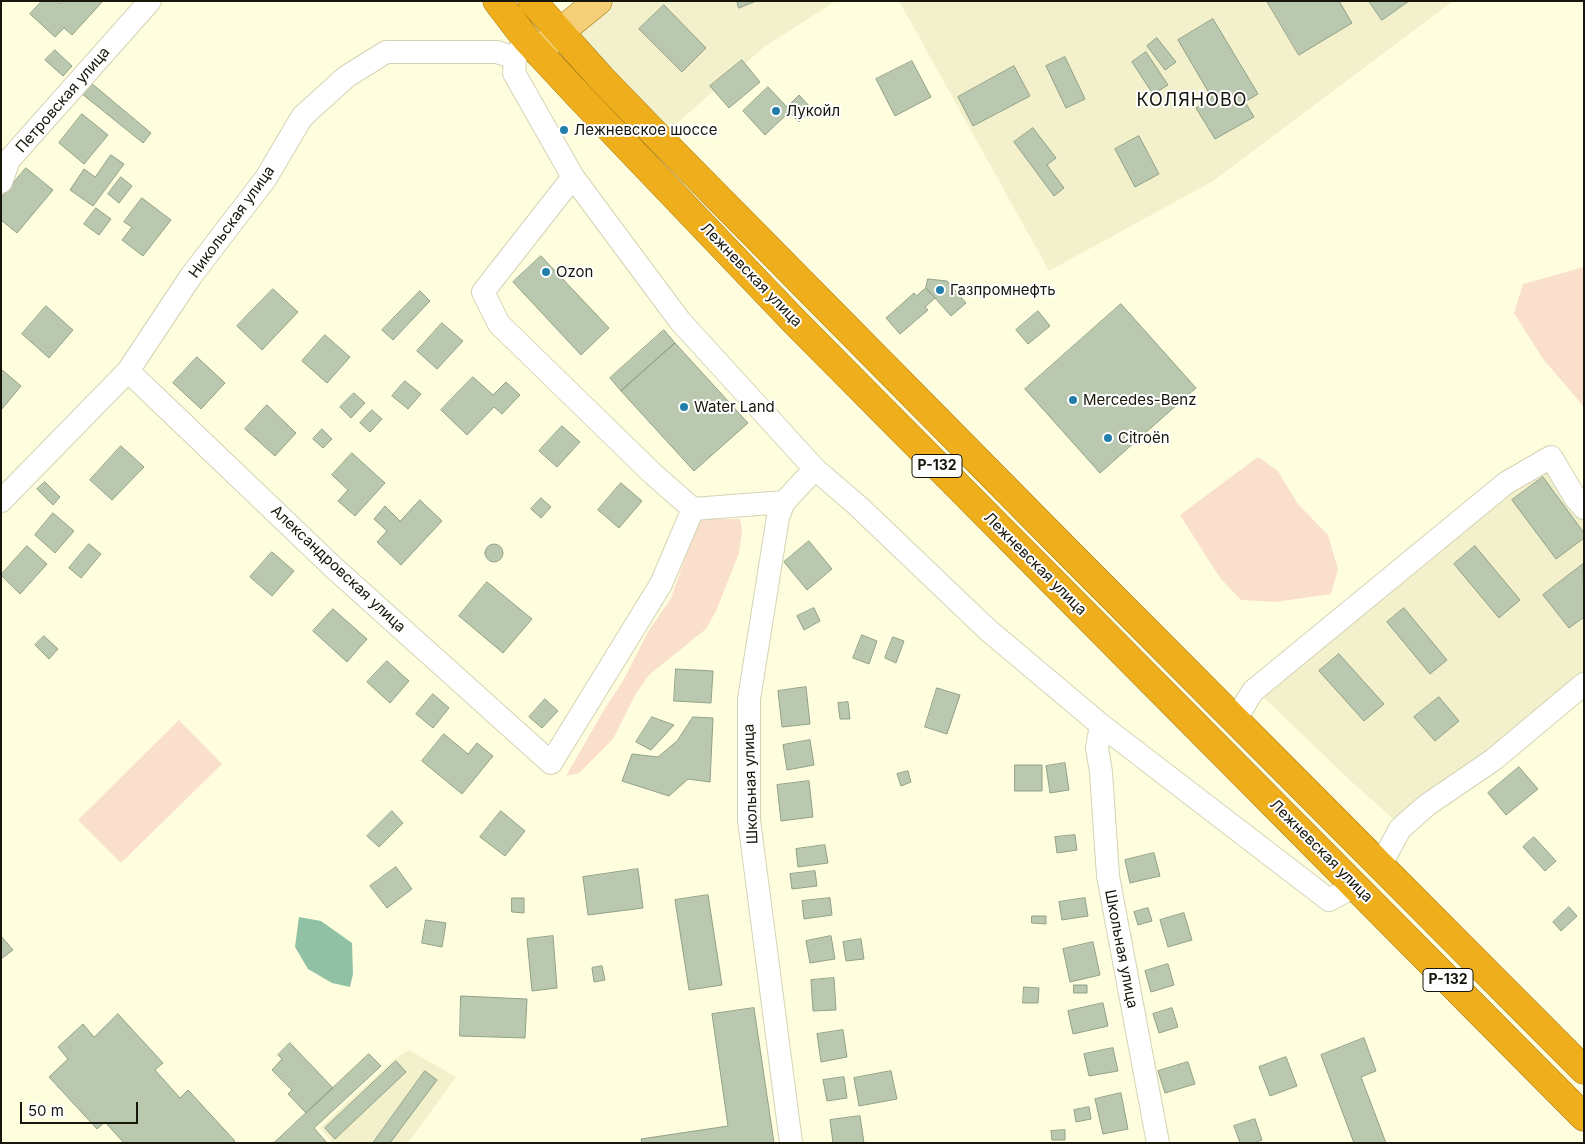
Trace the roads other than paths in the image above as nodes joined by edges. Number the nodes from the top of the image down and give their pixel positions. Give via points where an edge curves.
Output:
1 (150, 1) edge
2 (497, 1) edge
3 (573, 1) edge
4 (598, 1) edge
5 (547, 18) edge
6 (526, 50) junction
7 (572, 177) junction
8 (1, 182) edge
9 (128, 371) junction
10 (815, 469) junction
11 (5, 491) edge
12 (784, 502) junction
13 (1584, 508) edge
14 (693, 509) junction
15 (1582, 690) edge
16 (1235, 720) junction
17 (1101, 725) junction
18 (1380, 866) junction
19 (1355, 886) junction
20 (1584, 1070) edge
21 (1584, 1117) edge
22 (791, 1143) edge
23 (1158, 1143) edge

1 - 8 street, Петровская улица via 9,160
2 - 6 highway, Лежневская улица / Р-132
3 - 5 main road
4 - 5 main road
5 - 6 main road
5 - 16 highway, Лежневская улица / Р-132 via 664,143
6 - 7 street via 514,73
6 - 9 street, Никольская улица via 386,52 346,78 302,118 266,178 192,276
6 - 19 highway, Лежневская улица / Р-132
7 - 10 street via 680,321
7 - 14 street via 483,292 499,324
9 - 11 street, Никольская улица
9 - 14 street, Александровская улица via 333,567 551,763 661,584
10 - 12 street, Школьная улица
10 - 17 street via 988,630
12 - 14 street
12 - 22 street, Школьная улица via 778,517 749,699 749,820
13 - 16 street via 1551,457 1506,483 1254,691
15 - 18 street via 1493,760 1427,804 1400,829
16 - 18 highway, Лежневская улица / Р-132
17 - 19 street via 1329,900
17 - 23 street, Школьная улица via 1097,748 1108,876
18 - 20 highway, Лежневская улица / Р-132
19 - 21 highway, Лежневская улица / Р-132

